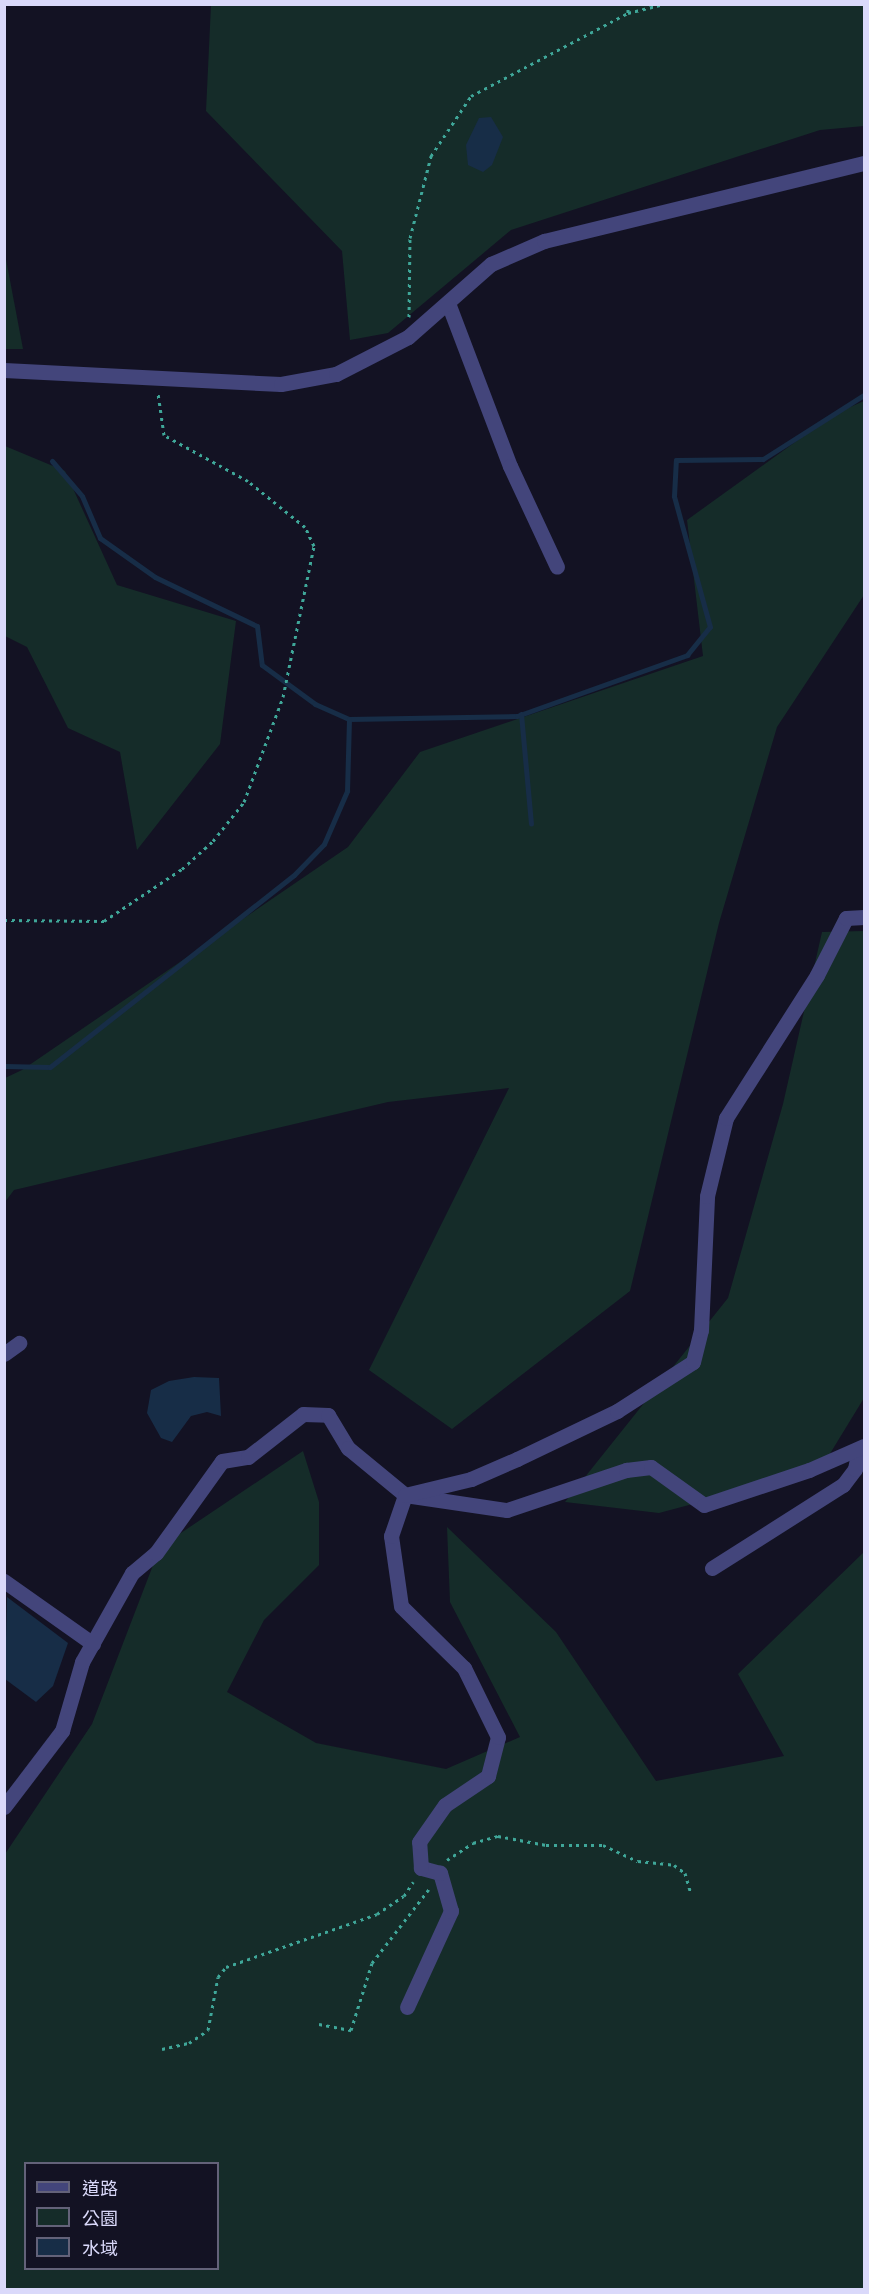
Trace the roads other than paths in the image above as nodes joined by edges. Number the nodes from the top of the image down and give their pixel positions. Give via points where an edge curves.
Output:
1 (864, 163) edge
2 (448, 303) junction
3 (4, 370) edge
4 (557, 567) dead end
5 (864, 917) edge
6 (19, 1343) dead end
7 (4, 1354) edge
8 (862, 1448) edge
9 (405, 1495) junction
10 (712, 1568) dead end
11 (4, 1581) edge
12 (93, 1644) junction
13 (4, 1808) edge
14 (407, 2007) dead end

1 - 2 street via 544,241 491,264
2 - 3 street via 408,337 336,374 281,384
2 - 4 street via 510,466
5 - 9 street via 846,918 817,975 726,1118 708,1196 701,1330 693,1362 617,1411 517,1459 471,1479
6 - 7 street
8 - 9 street via 704,1505 651,1467 626,1470 507,1510
8 - 10 street via 843,1485
9 - 12 street via 348,1448 328,1415 303,1414 248,1457 222,1461 156,1552 132,1573
9 - 14 street via 391,1536 401,1606 464,1668 498,1737 488,1776 445,1805 419,1842 421,1868 440,1873 451,1911
11 - 12 street
12 - 13 street via 82,1662 62,1731

